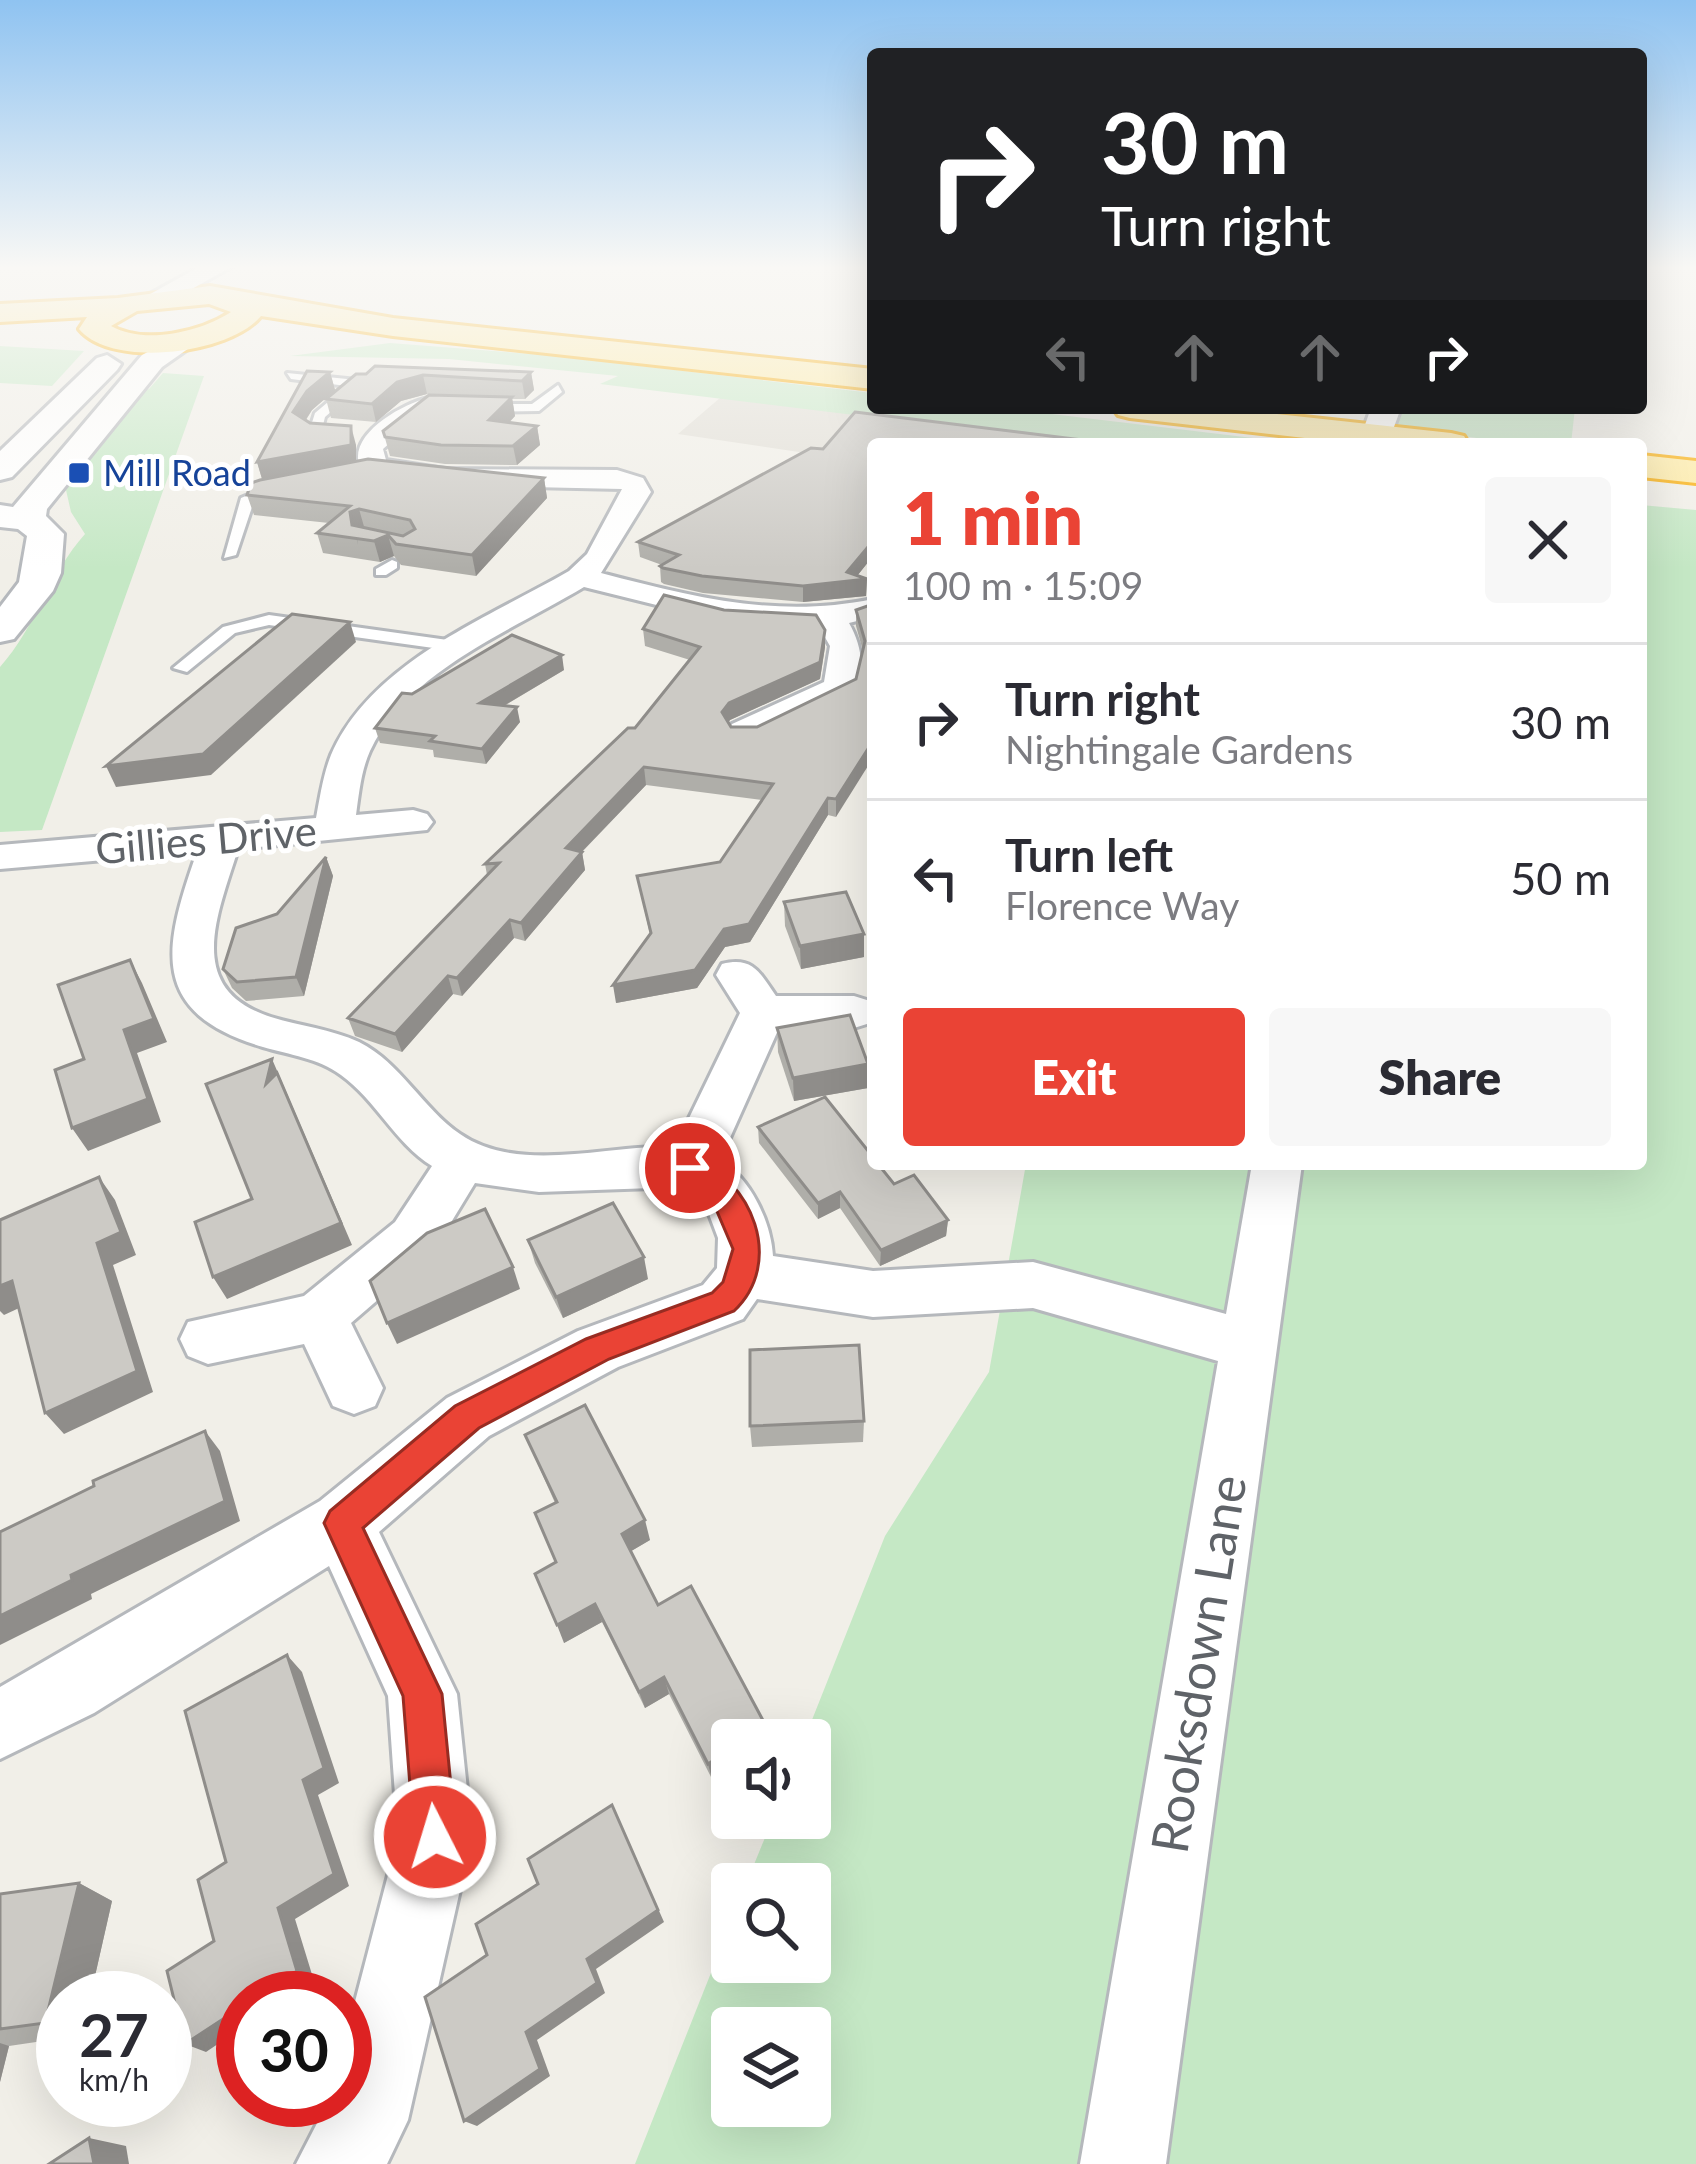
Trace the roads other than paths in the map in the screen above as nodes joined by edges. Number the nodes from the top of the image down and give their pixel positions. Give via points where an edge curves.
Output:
1 (102, 367) edge
2 (147, 367) edge
3 (762, 367) edge
4 (291, 375) dead end
5 (867, 378) edge
6 (558, 389) dead end
7 (439, 406) edge
8 (470, 407) edge
9 (1201, 414) edge
10 (316, 429) joint
11 (1380, 429) edge
12 (383, 435) junction
13 (1423, 438) edge
14 (1647, 467) edge
15 (0, 470) edge
16 (1696, 472) edge
17 (291, 485) edge
18 (23, 528) edge
19 (229, 555) dead end
20 (0, 570) edge
21 (580, 577) junction
22 (867, 609) edge
23 (830, 618) junction
24 (0, 630) edge
25 (462, 647) junction
26 (182, 668) dead end
27 (856, 690) edge
28 (745, 731) edge
29 (413, 821) dead end
30 (334, 829) junction
31 (221, 839) junction
32 (0, 857) edge
33 (854, 1012) edge
34 (464, 1160) junction
35 (690, 1168) junction
36 (1276, 1170) edge
37 (742, 1274) junction
38 (319, 1317) junction
39 (208, 1339) dead end
40 (1248, 1345) junction
41 (354, 1388) dead end
42 (342, 1523) junction
43 (0, 1724) edge
44 (339, 2164) edge
45 (1123, 2164) edge

1 - 15 street
2 - 18 street via 30,508
3 - 5 highway
4 - 10 lane via 356,384 319,416
6 - 8 lane via 535,408
7 - 12 street via 412,409
9 - 11 highway
10 - 12 street
11 - 13 highway
12 - 21 street via 370,447 367,471 579,475 632,484 638,492
14 - 16 highway
17 - 19 lane via 248,498
18 - 20 street
18 - 24 street via 44,567
21 - 23 street via 759,619
21 - 25 street
22 - 23 street
23 - 27 street
25 - 26 lane via 269,620 229,630
25 - 30 street via 418,676 353,746
27 - 28 street
29 - 30 street, Gillies Drive
30 - 31 street, Gillies Drive
31 - 32 street, Gillies Drive
31 - 34 street via 194,946 194,976 209,1001 231,1018 356,1060
33 - 35 street via 750,993
34 - 35 street via 587,1172
34 - 38 street via 415,1238
35 - 37 street via 720,1187 741,1227 748,1249
36 - 40 street, Rooksdown Lane
37 - 40 street via 873,1294 1033,1285
37 - 42 street via 723,1302 598,1349 467,1417
38 - 39 street
38 - 41 street
40 - 45 street, Rooksdown Lane
42 - 43 street
42 - 44 street via 422,1694 435,1837 366,2120

